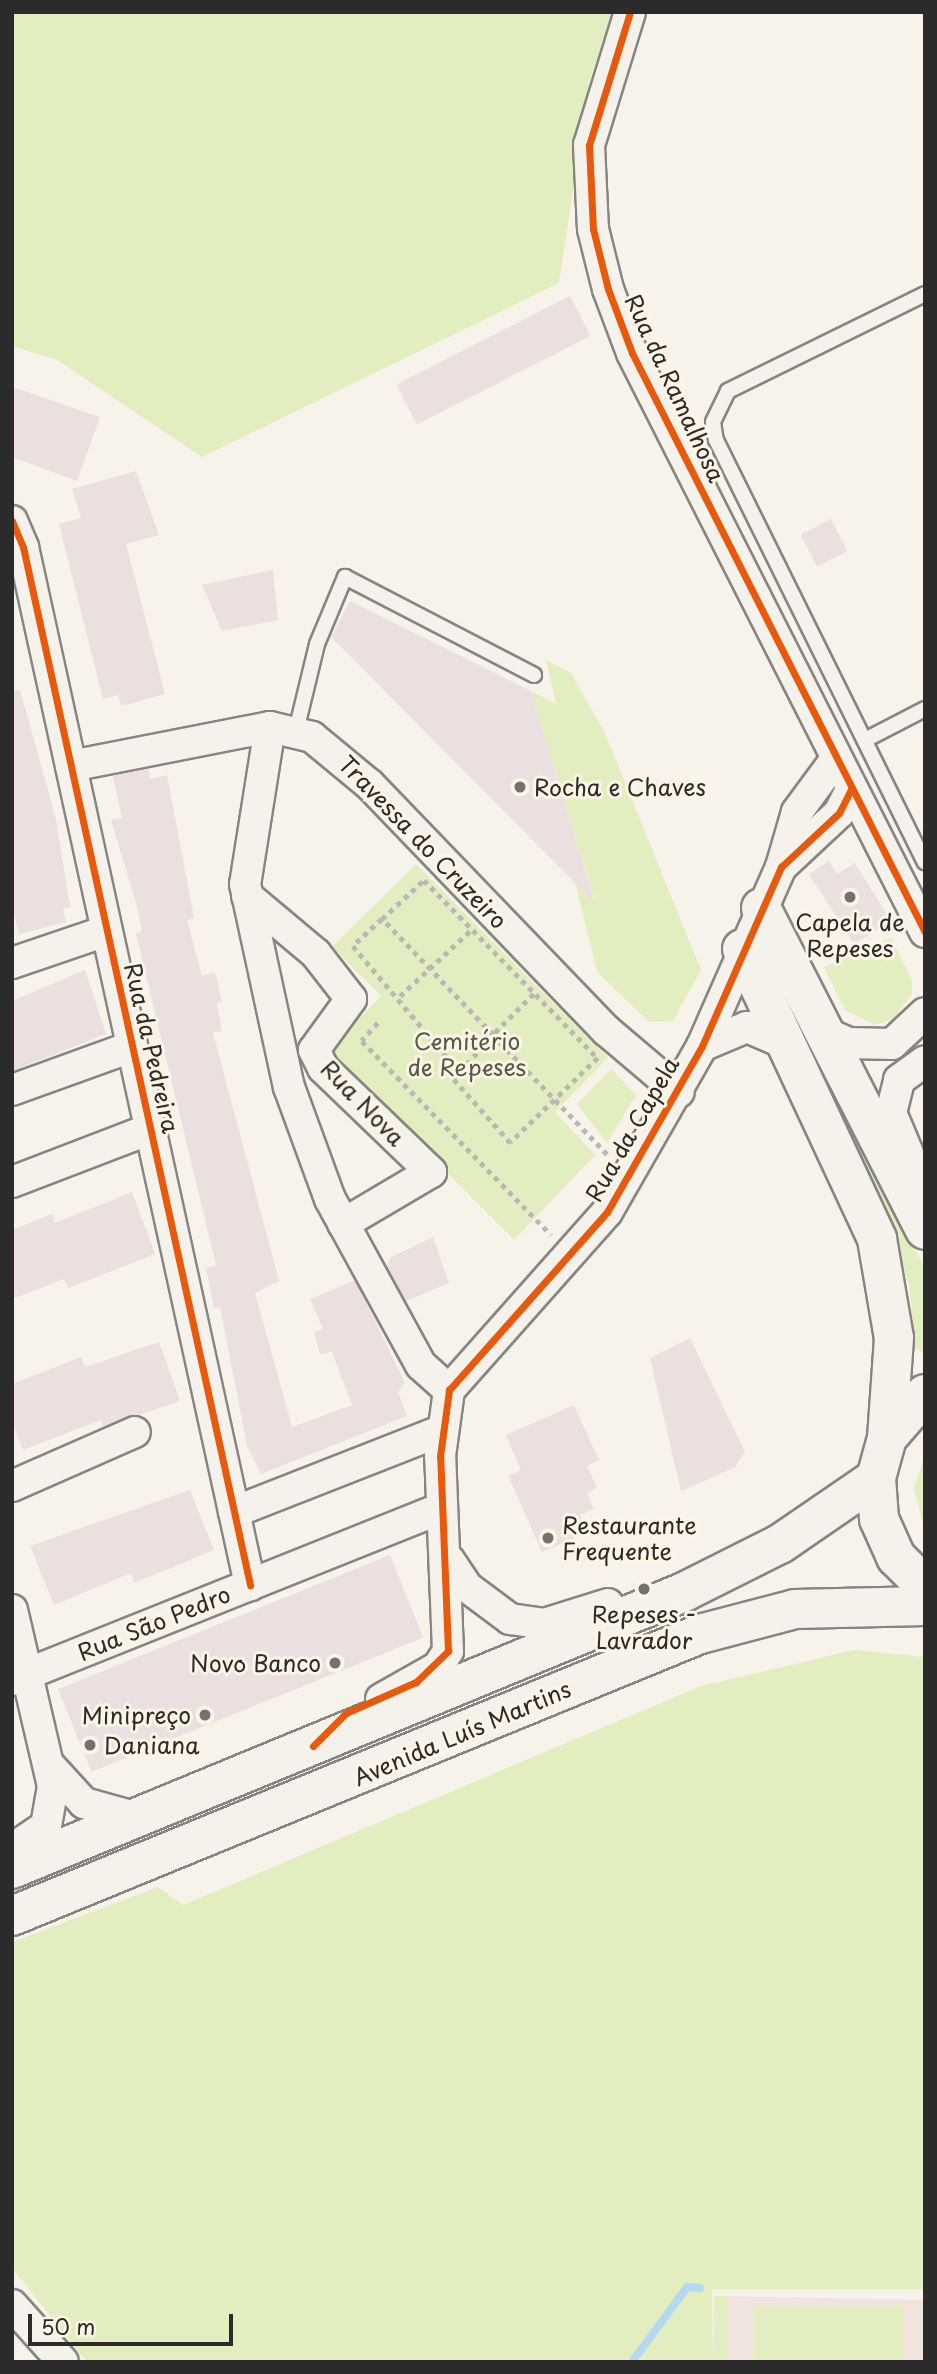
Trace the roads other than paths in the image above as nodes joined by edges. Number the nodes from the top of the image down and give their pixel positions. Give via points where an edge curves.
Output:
1 (630, 12) edge
2 (925, 294) edge
3 (12, 522) edge
4 (23, 600) edge
5 (534, 675) dead end
6 (925, 709) edge
7 (283, 729) junction
8 (865, 740) junction
9 (836, 759) junction
10 (71, 766) junction
11 (851, 789) junction
12 (925, 862) edge
13 (781, 867) junction
14 (247, 896) junction
15 (106, 931) junction
16 (750, 932) junction
17 (925, 932) edge
18 (12, 963) edge
19 (925, 1013) edge
20 (826, 1033) junction
21 (789, 1045) junction
22 (702, 1046) junction
23 (131, 1047) junction
24 (925, 1061) edge
25 (12, 1090) edge
26 (679, 1091) junction
27 (864, 1110) junction
28 (150, 1129) junction
29 (12, 1182) edge
30 (925, 1194) edge
31 (343, 1224) junction
32 (925, 1230) edge
33 (449, 1390) junction
34 (925, 1394) edge
35 (441, 1431) junction
36 (135, 1432) dead end
37 (887, 1438) junction
38 (876, 1478) junction
39 (12, 1486) edge
40 (440, 1508) junction
41 (234, 1512) junction
42 (449, 1558) junction
43 (250, 1585) junction
44 (925, 1586) edge
45 (684, 1592) junction
46 (925, 1606) edge
47 (12, 1610) edge
48 (18, 1678) edge
49 (313, 1746) junction
50 (50, 1766) junction
51 (138, 1818) junction
52 (12, 1849) edge
53 (12, 1869) edge
54 (12, 1916) edge
55 (12, 2305) edge
56 (63, 2362) edge

1 - 9 street, Rua da Ramalhosa via 589,145 593,229 608,289 632,353
2 - 8 lane via 727,391 713,422 716,440
3 - 4 street, Rua da Pedreira
4 - 10 street, Rua da Pedreira
5 - 7 lane via 345,577
6 - 8 lane
7 - 10 street
7 - 14 street, Rua Nova
7 - 26 street, Travessa do Cruzeiro via 335,750 607,1031
8 - 12 lane
9 - 11 street, Rua da Ramalhosa
9 - 13 street via 797,812
10 - 15 street, Rua da Pedreira
11 - 13 street, Rua da Capela via 839,813
11 - 17 street, Rua da Ramalhosa
13 - 16 street, Rua da Capela
14 - 31 street, Rua Nova via 289,1087
14 - 31 street, Rua Nova via 316,954 351,999 314,1050 323,1068 431,1172
15 - 18 street
15 - 23 street, Rua da Pedreira
16 - 20 main road
16 - 21 main road
16 - 22 street, Rua da Capela
16 - 27 street via 832,1085
19 - 20 street via 892,1044 848,1043
20 - 27 main road
21 - 22 street via 747,1027
21 - 37 main road via 877,1239 894,1338
22 - 26 street, Rua da Capela
23 - 25 street
23 - 28 street, Rua da Pedreira
24 - 30 street via 899,1080 891,1113
26 - 33 street, Rua da Capela via 630,1178 572,1255
27 - 32 main road
28 - 29 street
28 - 41 street, Rua da Pedreira
31 - 33 street, Rua Nova via 421,1365
33 - 35 street
34 - 37 main road
35 - 40 street
35 - 41 street
36 - 39 street
37 - 38 main road
38 - 44 main road via 879,1519 896,1557
38 - 45 main road, Avenida Luís Martins via 780,1544
40 - 42 street
40 - 43 street, Rua São Pedro
41 - 43 street, Rua da Pedreira
42 - 45 street via 484,1604 510,1619 544,1624 654,1585
42 - 49 street via 448,1651 438,1667 346,1713
43 - 48 street, Rua São Pedro
45 - 49 main road, Avenida Luís Martins
46 - 54 main road, Avenida Luís Martins via 795,1609 700,1633
47 - 48 street
48 - 50 street
49 - 51 main road, Avenida Luís Martins
50 - 51 street via 84,1803
50 - 52 street via 52,1807 46,1826
51 - 53 main road, Avenida Luís Martins
55 - 56 street

